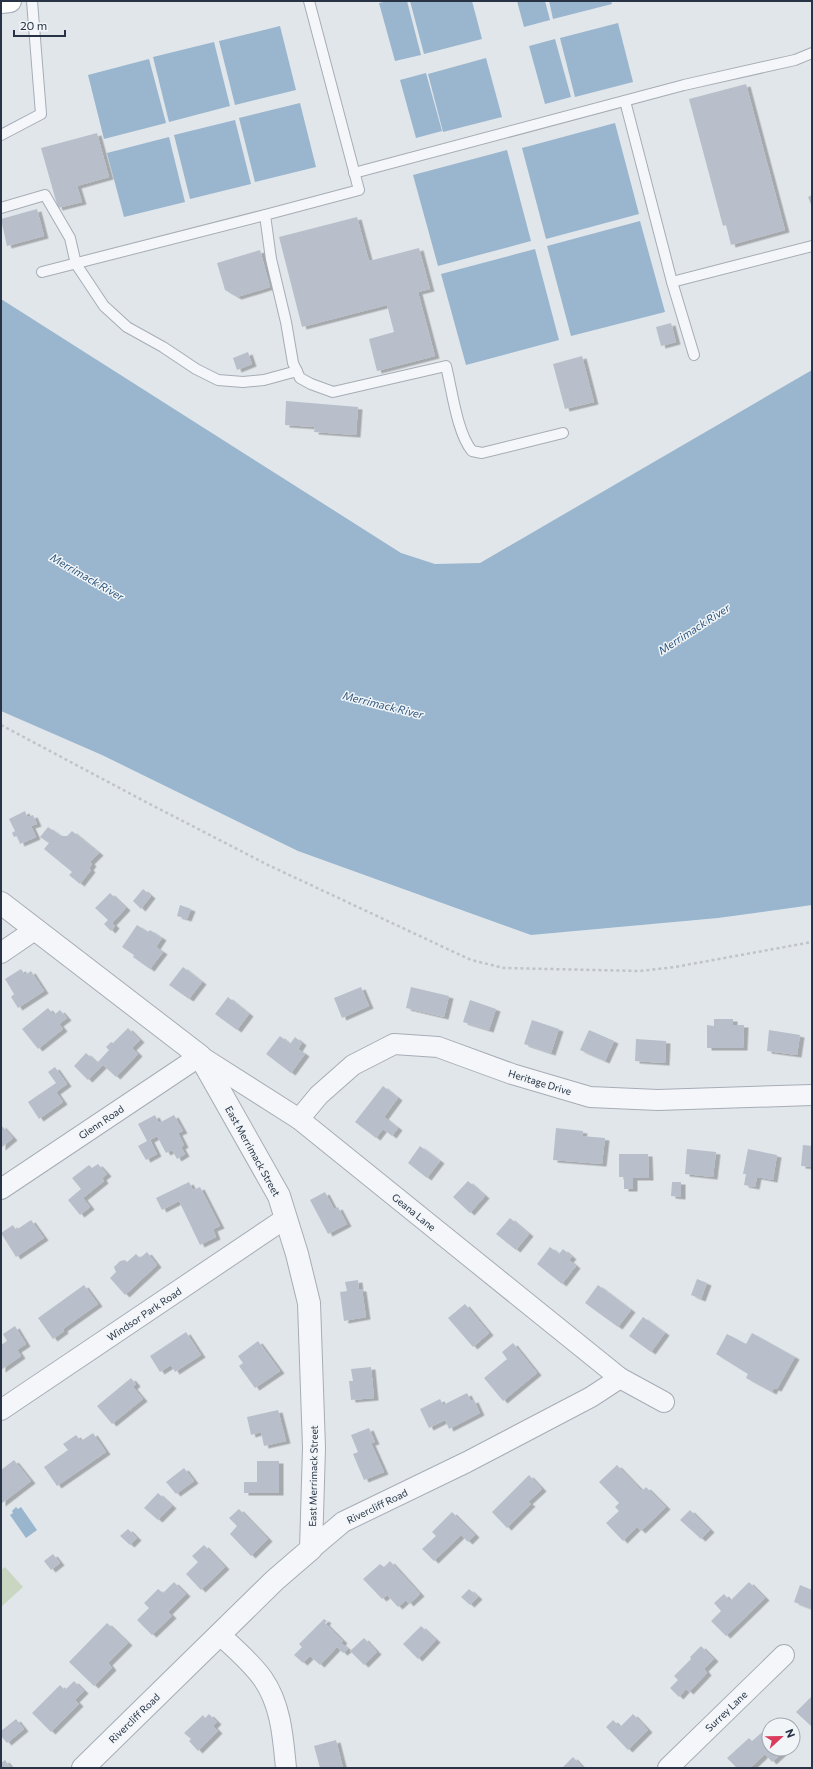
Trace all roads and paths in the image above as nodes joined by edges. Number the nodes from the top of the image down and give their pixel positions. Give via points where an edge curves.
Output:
1 (10, 1) edge
2 (32, 1) edge
3 (309, 1) edge
4 (1, 2) edge
5 (812, 53) edge
6 (625, 101) junction
7 (1, 135) edge
8 (354, 173) junction
9 (1, 208) edge
10 (265, 215) junction
11 (812, 246) edge
12 (76, 264) junction
13 (42, 272) dead end
14 (672, 282) junction
15 (694, 355) dead end
16 (297, 371) junction
17 (564, 432) dead end
18 (1, 725) edge
19 (1, 903) edge
20 (36, 929) junction
21 (812, 942) edge
22 (1, 953) edge
23 (200, 1056) junction
24 (812, 1095) edge
25 (299, 1120) junction
26 (1, 1189) edge
27 (286, 1218) junction
28 (620, 1378) junction
29 (664, 1402) dead end
30 (1, 1410) edge
31 (311, 1549) junction
32 (219, 1634) junction
33 (784, 1655) dead end
34 (83, 1768) edge
35 (286, 1768) edge
36 (668, 1768) edge

1 - 4 main road
2 - 7 lane via 41,114
3 - 8 lane
5 - 6 lane via 795,60
6 - 8 lane
6 - 14 lane
8 - 10 lane via 359,190
9 - 12 lane via 45,196 70,238
10 - 12 lane
10 - 16 lane via 271,259 293,363
11 - 14 lane
12 - 13 lane
12 - 16 lane via 104,306 127,327 218,380 264,380
14 - 15 lane
16 - 17 lane via 300,378 333,392 446,366 465,443 472,451 482,453
18 - 21 path via 268,865 471,960 504,968 640,971
19 - 20 street, East Merrimack Street
20 - 22 street
20 - 23 street, East Merrimack Street
23 - 25 street, Geana Lane
23 - 26 street, Glenn Road
23 - 27 street, East Merrimack Street via 278,1196
24 - 25 street, Heritage Drive via 658,1100 590,1097 512,1074 438,1047 394,1044 354,1065 319,1095
25 - 28 street, Geana Lane
27 - 30 street, Windsor Park Road
27 - 31 street, East Merrimack Street via 308,1303 314,1448
28 - 29 street
28 - 31 street, Rivercliff Road via 467,1462 343,1522
31 - 32 street, Rivercliff Road
32 - 34 street, Rivercliff Road
32 - 35 street via 253,1667 270,1691 280,1721
33 - 36 street, Surrey Lane

